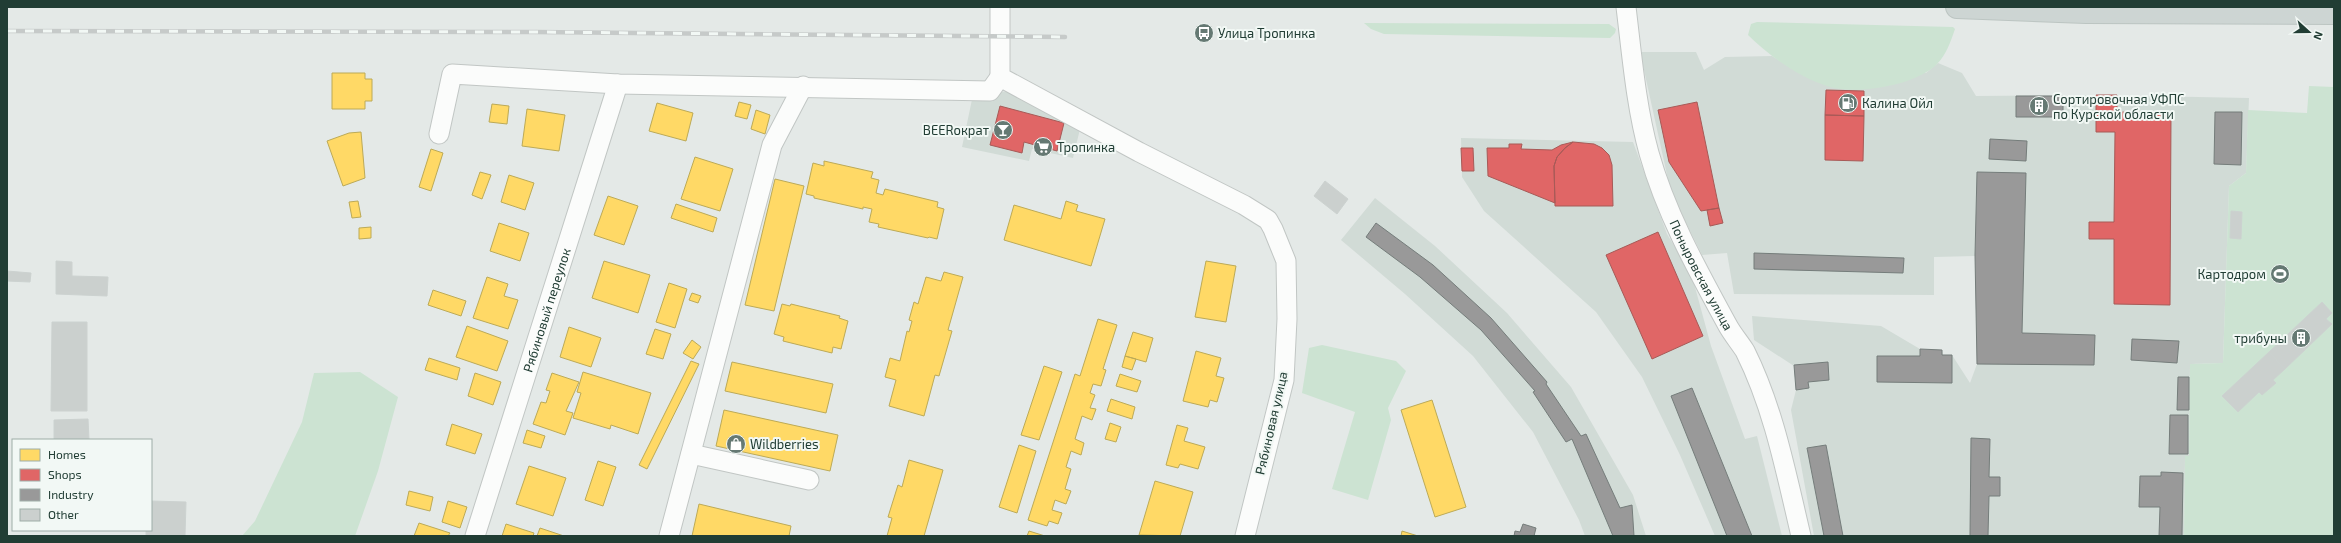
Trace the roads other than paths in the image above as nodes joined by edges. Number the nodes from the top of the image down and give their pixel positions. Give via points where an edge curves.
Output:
1 (1000, 7) edge
2 (1626, 7) edge
3 (1957, 7) edge
4 (2334, 13) edge
5 (1000, 77) junction
6 (618, 84) junction
7 (804, 86) junction
8 (439, 134) dead end
9 (691, 454) junction
10 (809, 480) dead end
11 (475, 536) edge
12 (669, 536) edge
13 (1245, 536) edge
14 (1801, 536) edge

1 - 5 street
2 - 14 street, Поныровская улица via 1637,94 1649,153 1667,204 1729,327 1744,350 1762,390 1782,453
3 - 4 main road via 2086,12
5 - 7 street via 990,91
5 - 13 street, Рябиновая улица via 1268,220 1286,261 1284,380
6 - 7 street
6 - 8 street via 452,74
6 - 11 street, Рябиновый переулок
7 - 9 street via 772,145
9 - 10 street
9 - 12 street

